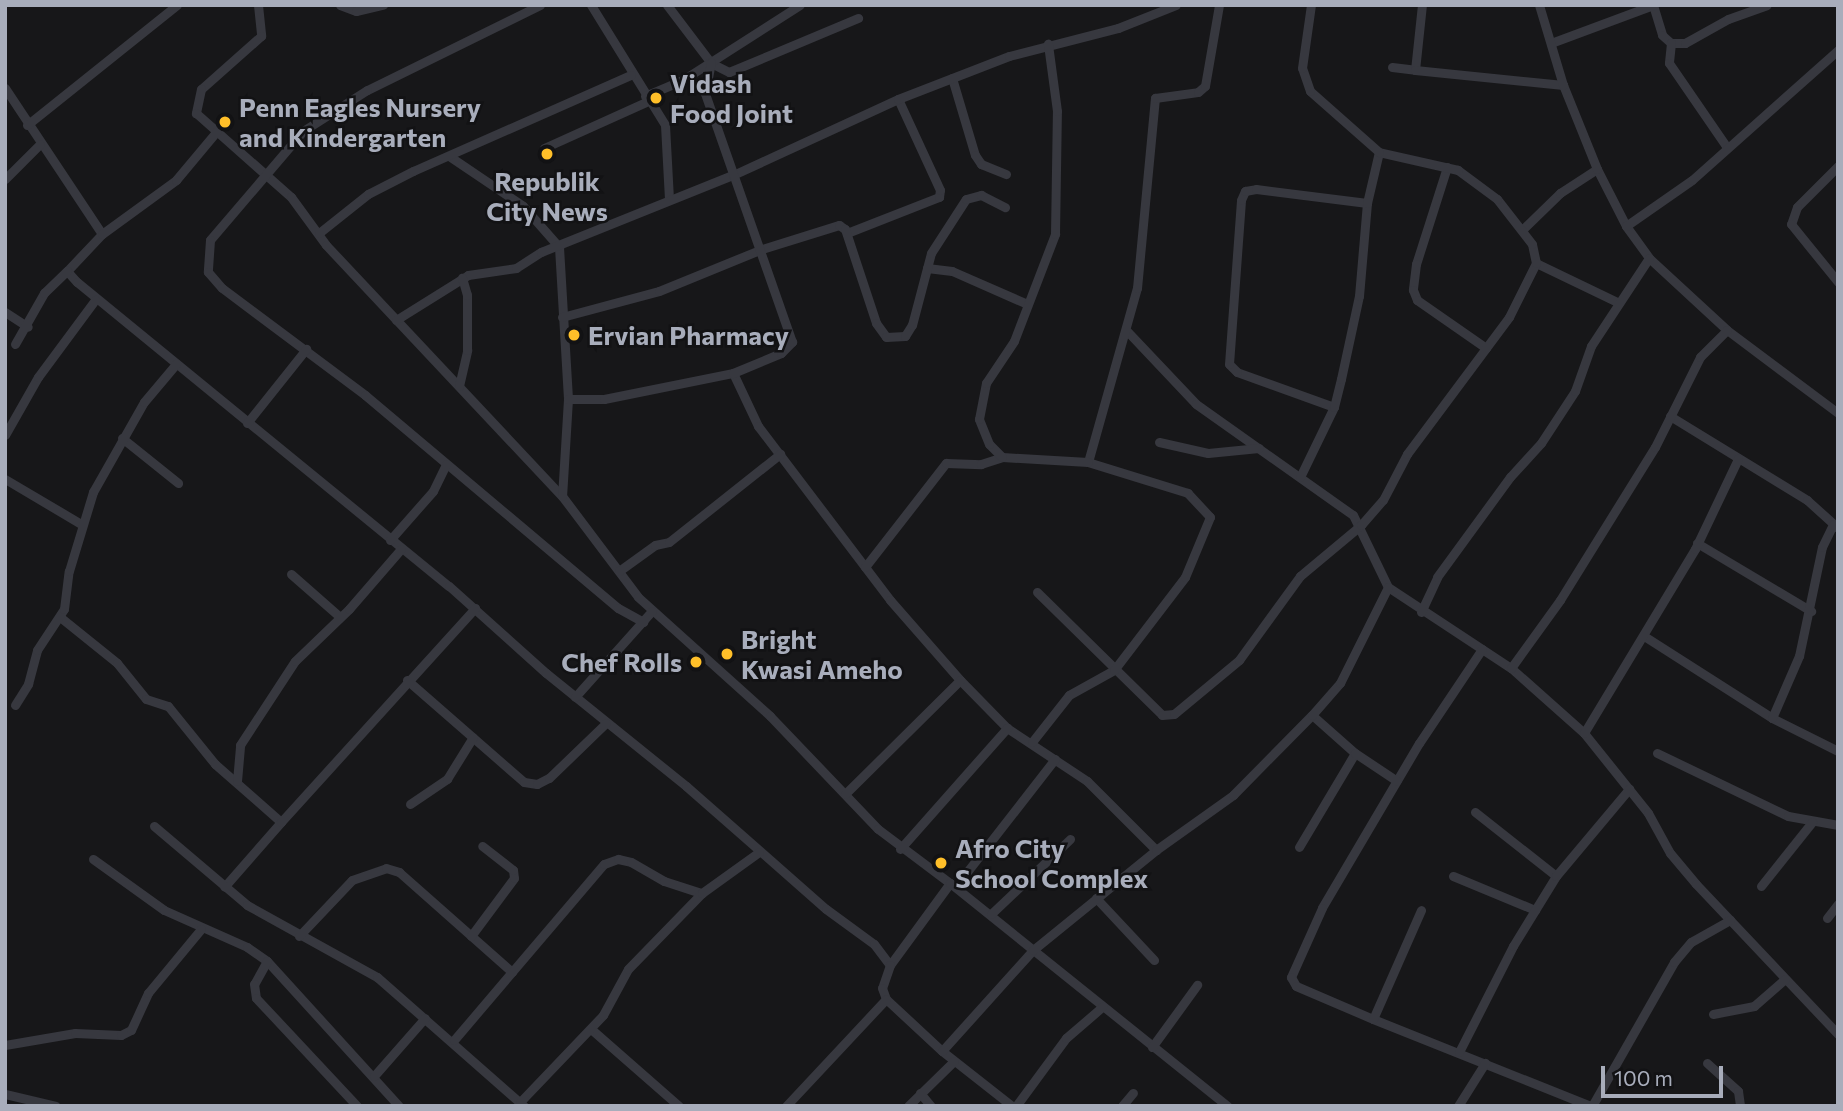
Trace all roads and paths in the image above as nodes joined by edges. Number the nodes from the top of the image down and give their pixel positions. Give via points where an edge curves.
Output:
1 (177, 5) edge
2 (258, 5) edge
3 (340, 5) edge
4 (383, 5) edge
5 (540, 5) edge
6 (591, 5) edge
7 (667, 5) edge
8 (800, 5) edge
9 (1176, 5) edge
10 (1219, 5) edge
11 (1311, 5) edge
12 (1422, 5) edge
13 (1539, 5) edge
14 (1653, 5) edge
15 (1767, 5) edge
16 (858, 18) dead end
17 (1551, 43) junction
18 (1671, 43) junction
19 (1048, 44) junction
20 (1838, 50) edge
21 (711, 63) junction
22 (1392, 66) dead end
23 (1415, 69) junction
24 (631, 75) junction
25 (952, 78) junction
26 (1563, 85) junction
27 (5, 88) edge
28 (647, 99) junction
29 (898, 99) junction
30 (27, 125) junction
31 (217, 131) junction
32 (40, 144) junction
33 (1726, 146) junction
34 (544, 148) dead end
35 (1379, 152) junction
36 (449, 156) junction
37 (1838, 166) edge
38 (1447, 167) junction
39 (1597, 169) junction
40 (265, 171) junction
41 (1006, 174) dead end
42 (733, 175) junction
43 (5, 179) edge
44 (669, 198) junction
45 (1367, 203) junction
46 (1005, 207) dead end
47 (1626, 226) junction
48 (1523, 229) junction
49 (318, 233) junction
50 (847, 233) junction
51 (102, 234) junction
52 (559, 247) junction
53 (762, 249) junction
54 (1649, 258) junction
55 (1536, 263) junction
56 (927, 268) junction
57 (67, 271) junction
58 (462, 278) junction
59 (1838, 282) edge
60 (95, 300) junction
61 (1617, 302) junction
62 (1027, 304) junction
63 (5, 312) edge
64 (562, 317) junction
65 (396, 320) junction
66 (28, 327) junction
67 (1727, 330) junction
68 (1127, 331) junction
69 (15, 344) dead end
70 (1486, 348) junction
71 (306, 349) junction
72 (176, 364) junction
73 (733, 373) junction
74 (459, 386) junction
75 (568, 399) junction
76 (1334, 407) junction
77 (1838, 414) edge
78 (1670, 416) junction
79 (247, 423) junction
80 (6, 429) edge
81 (122, 438) junction
82 (1159, 442) dead end
83 (1259, 448) junction
84 (780, 454) junction
85 (1002, 457) junction
86 (1738, 459) junction
87 (1088, 462) junction
88 (446, 464) junction
89 (1300, 477) junction
90 (5, 479) edge
91 (178, 483) dead end
92 (562, 496) junction
93 (82, 524) junction
94 (1361, 525) junction
95 (1835, 526) edge
96 (390, 540) junction
97 (1697, 543) junction
98 (401, 549) junction
99 (866, 567) junction
100 (619, 571) junction
101 (291, 574) dead end
102 (1388, 587) junction
103 (1037, 592) dead end
104 (475, 608) junction
105 (652, 611) junction
106 (1811, 611) junction
107 (1421, 612) junction
108 (340, 617) junction
109 (61, 618) junction
110 (643, 622) junction
111 (1644, 636) junction
112 (1482, 649) junction
113 (1511, 668) junction
114 (1114, 670) junction
115 (407, 680) junction
116 (960, 680) junction
117 (575, 697) junction
118 (15, 705) dead end
119 (1312, 715) junction
120 (1772, 718) junction
121 (606, 723) junction
122 (1007, 728) junction
123 (1584, 733) junction
124 (473, 737) junction
125 (1032, 742) junction
126 (1838, 751) edge
127 (1355, 753) junction
128 (1657, 753) dead end
129 (1055, 759) junction
130 (237, 781) junction
131 (1397, 781) junction
132 (1629, 789) junction
133 (845, 794) junction
134 (410, 804) dead end
135 (1475, 812) dead end
136 (281, 822) junction
137 (1812, 822) junction
138 (1838, 825) edge
139 (154, 826) dead end
140 (1070, 839) dead end
141 (482, 846) dead end
142 (1299, 847) dead end
143 (900, 849) junction
144 (1156, 850) junction
145 (759, 852) junction
146 (93, 859) dead end
147 (1453, 876) dead end
148 (1556, 876) junction
149 (953, 885) junction
150 (1761, 886) dead end
151 (224, 887) junction
152 (702, 892) junction
153 (1096, 898) junction
154 (1838, 904) edge
155 (1422, 910) dead end
156 (1535, 910) junction
157 (991, 914) junction
158 (1827, 918) dead end
159 (1730, 920) junction
160 (201, 929) junction
161 (299, 936) junction
162 (471, 936) junction
163 (1034, 950) junction
164 (1154, 960) dead end
165 (267, 961) junction
166 (890, 965) junction
167 (512, 972) junction
168 (281, 973) junction
169 (260, 976) junction
170 (1785, 979) junction
171 (1197, 985) dead end
172 (886, 999) junction
173 (1102, 1007) junction
174 (1713, 1014) dead end
175 (425, 1018) junction
176 (1373, 1019) junction
177 (591, 1029) junction
178 (1838, 1034) edge
179 (454, 1040) junction
180 (5, 1045) edge
181 (1152, 1047) junction
182 (942, 1051) junction
183 (1459, 1052) junction
184 (954, 1061) junction
185 (1485, 1063) junction
186 (1707, 1063) dead end
187 (374, 1076) junction
188 (920, 1093) junction
189 (1132, 1093) dead end
190 (5, 1094) edge
191 (1576, 1103) edge
192 (522, 1104) edge
193 (56, 1106) edge
194 (357, 1106) edge
195 (399, 1106) edge
196 (680, 1106) edge
197 (786, 1106) edge
198 (908, 1106) edge
199 (931, 1106) edge
200 (1014, 1106) edge
201 (1122, 1106) edge
202 (1227, 1106) edge
203 (1458, 1106) edge
204 (1592, 1106) edge
205 (1740, 1106) edge

1 - 30 street
2 - 31 street via 261,36 211,77 195,101 196,113
3 - 4 street via 356,12
5 - 40 street via 343,103 303,131
6 - 24 street
7 - 21 street
8 - 21 street
9 - 19 street via 1118,28
10 - 68 street via 1205,86 1198,92 1155,98 1137,288
11 - 35 street via 1303,80 1345,125
12 - 23 street
13 - 17 street
14 - 17 street
14 - 18 street via 1662,35
15 - 18 street via 1728,19 1685,43
16 - 21 street via 740,69 729,72
17 - 26 street
18 - 33 street via 1669,63
19 - 25 street
19 - 62 street via 1057,111 1055,234
20 - 33 street via 1763,119
21 - 28 street
21 - 42 street via 705,93
22 - 23 street
23 - 26 street
24 - 28 street
24 - 36 street
25 - 29 street
25 - 41 street via 975,155 981,164
26 - 39 street
27 - 30 street
28 - 34 street
28 - 44 street via 665,125
29 - 42 street
29 - 50 street via 940,190 939,197
30 - 32 street
31 - 40 street
31 - 51 street via 176,180
32 - 43 street
32 - 51 street
33 - 47 street via 1692,180
35 - 38 street
35 - 45 street
36 - 49 street via 368,194
36 - 52 street via 523,206
37 - 59 street via 1797,207 1791,224
38 - 48 street via 1497,199
38 - 70 street via 1419,253 1413,290 1417,300
39 - 47 street
39 - 48 street via 1560,193
40 - 49 street
40 - 71 street via 210,240 208,272 222,288
42 - 44 street
42 - 53 street
44 - 52 street
45 - 76 street via 1359,296
45 - 76 street via 1256,189 1245,191 1241,200 1228,364 1237,372
46 - 56 street via 981,195 965,199 940,235
47 - 54 street
48 - 55 street
49 - 65 street
50 - 53 street via 839,225
50 - 56 street via 876,323 886,337 905,336
51 - 57 street
52 - 58 street via 516,268
52 - 64 street
53 - 64 street via 659,291
53 - 73 street via 792,342 781,353
54 - 61 street
54 - 67 street
55 - 61 street
55 - 70 street
56 - 62 street via 952,271
57 - 60 street
57 - 66 street via 44,293
58 - 65 street
58 - 74 street via 467,295 467,350
60 - 72 street
60 - 80 street
61 - 107 street via 1591,346 1575,391 1541,443 1510,477 1437,577
62 - 85 street via 1014,341 992,370 980,405 979,419 989,444
63 - 66 street
64 - 75 street
65 - 74 street
66 - 69 street
67 - 77 street
67 - 78 street via 1700,357
68 - 83 street via 1196,404
68 - 87 street via 1113,363
70 - 94 street via 1416,440 1383,500
71 - 79 street
71 - 88 street
72 - 79 street
72 - 81 street
73 - 75 street via 604,399
73 - 84 street via 750,412
74 - 92 street
75 - 92 street
76 - 89 street
78 - 86 street
78 - 113 street via 1560,600
79 - 96 street
81 - 91 street
81 - 93 street via 93,492
82 - 83 street via 1208,453
83 - 89 street
84 - 99 street
84 - 100 street via 669,542 655,545
85 - 87 street
85 - 99 street via 982,464 946,463
86 - 95 street via 1807,500
86 - 97 street
87 - 114 street via 1188,493 1210,517 1185,577
88 - 96 street via 433,491
88 - 110 street via 618,608
89 - 94 street
90 - 93 street
92 - 100 street via 571,515
93 - 109 street
94 - 102 street
94 - 114 street via 1300,576 1239,660 1174,714 1162,715
95 - 106 street via 1822,547
96 - 98 street
97 - 106 street
97 - 111 street
98 - 104 street
98 - 108 street
99 - 116 street
100 - 105 street
101 - 108 street
102 - 107 street
102 - 119 street via 1340,683
103 - 114 street
104 - 115 street
104 - 117 street
105 - 110 street
105 - 133 street via 770,716
106 - 120 street via 1799,656
107 - 112 street
108 - 130 street via 304,651 244,738
109 - 118 street via 37,650 28,684
109 - 130 street via 117,663 146,698 168,706 215,764
110 - 117 street
111 - 120 street
111 - 123 street
112 - 113 street
112 - 131 street
113 - 123 street
114 - 125 street via 1069,695
115 - 124 street
115 - 136 street
116 - 122 street
116 - 133 street
117 - 121 street
119 - 127 street
119 - 144 street via 1233,795
120 - 126 street
121 - 124 street via 537,784 524,782
121 - 145 street
122 - 125 street
122 - 143 street
123 - 132 street
124 - 134 street via 447,779
125 - 129 street
127 - 131 street
127 - 142 street
128 - 137 street via 1713,784
129 - 144 street via 1124,813
129 - 149 street
130 - 136 street
131 - 176 street via 1322,908 1292,971 1296,986
132 - 148 street
132 - 159 street via 1670,853
133 - 143 street
135 - 148 street
136 - 151 street
137 - 138 street
137 - 150 street
139 - 151 street
140 - 157 street
141 - 162 street via 513,870 514,878
143 - 149 street
144 - 153 street
145 - 152 street
145 - 166 street via 874,944
146 - 160 street via 128,887
147 - 156 street
148 - 156 street
149 - 157 street
149 - 166 street
151 - 161 street
152 - 167 street via 664,881 631,862 618,859 604,864
152 - 177 street via 628,969
153 - 163 street
153 - 164 street
154 - 158 street
155 - 176 street
156 - 183 street
157 - 163 street
159 - 170 street
159 - 204 street via 1691,942 1674,962
160 - 165 street via 247,947
160 - 180 street via 148,993 131,1031 121,1035 75,1033
161 - 162 street via 352,880 369,870 386,868 399,872
161 - 175 street via 348,958
162 - 167 street
163 - 173 street
163 - 182 street
165 - 168 street
165 - 169 street
166 - 172 street via 882,988
167 - 179 street
168 - 169 street
168 - 187 street
169 - 194 street via 253,990 257,998
170 - 174 street via 1754,1006
170 - 178 street
171 - 181 street
172 - 182 street
172 - 197 street
173 - 181 street
173 - 200 street via 1066,1038
175 - 179 street
175 - 187 street
176 - 183 street
177 - 192 street
177 - 196 street
179 - 192 street
181 - 202 street
182 - 184 street
183 - 185 street
184 - 188 street
184 - 200 street
185 - 191 street
185 - 203 street
186 - 205 street via 1738,1091
187 - 195 street
188 - 198 street
188 - 199 street
189 - 201 street
190 - 193 street
191 - 204 street

